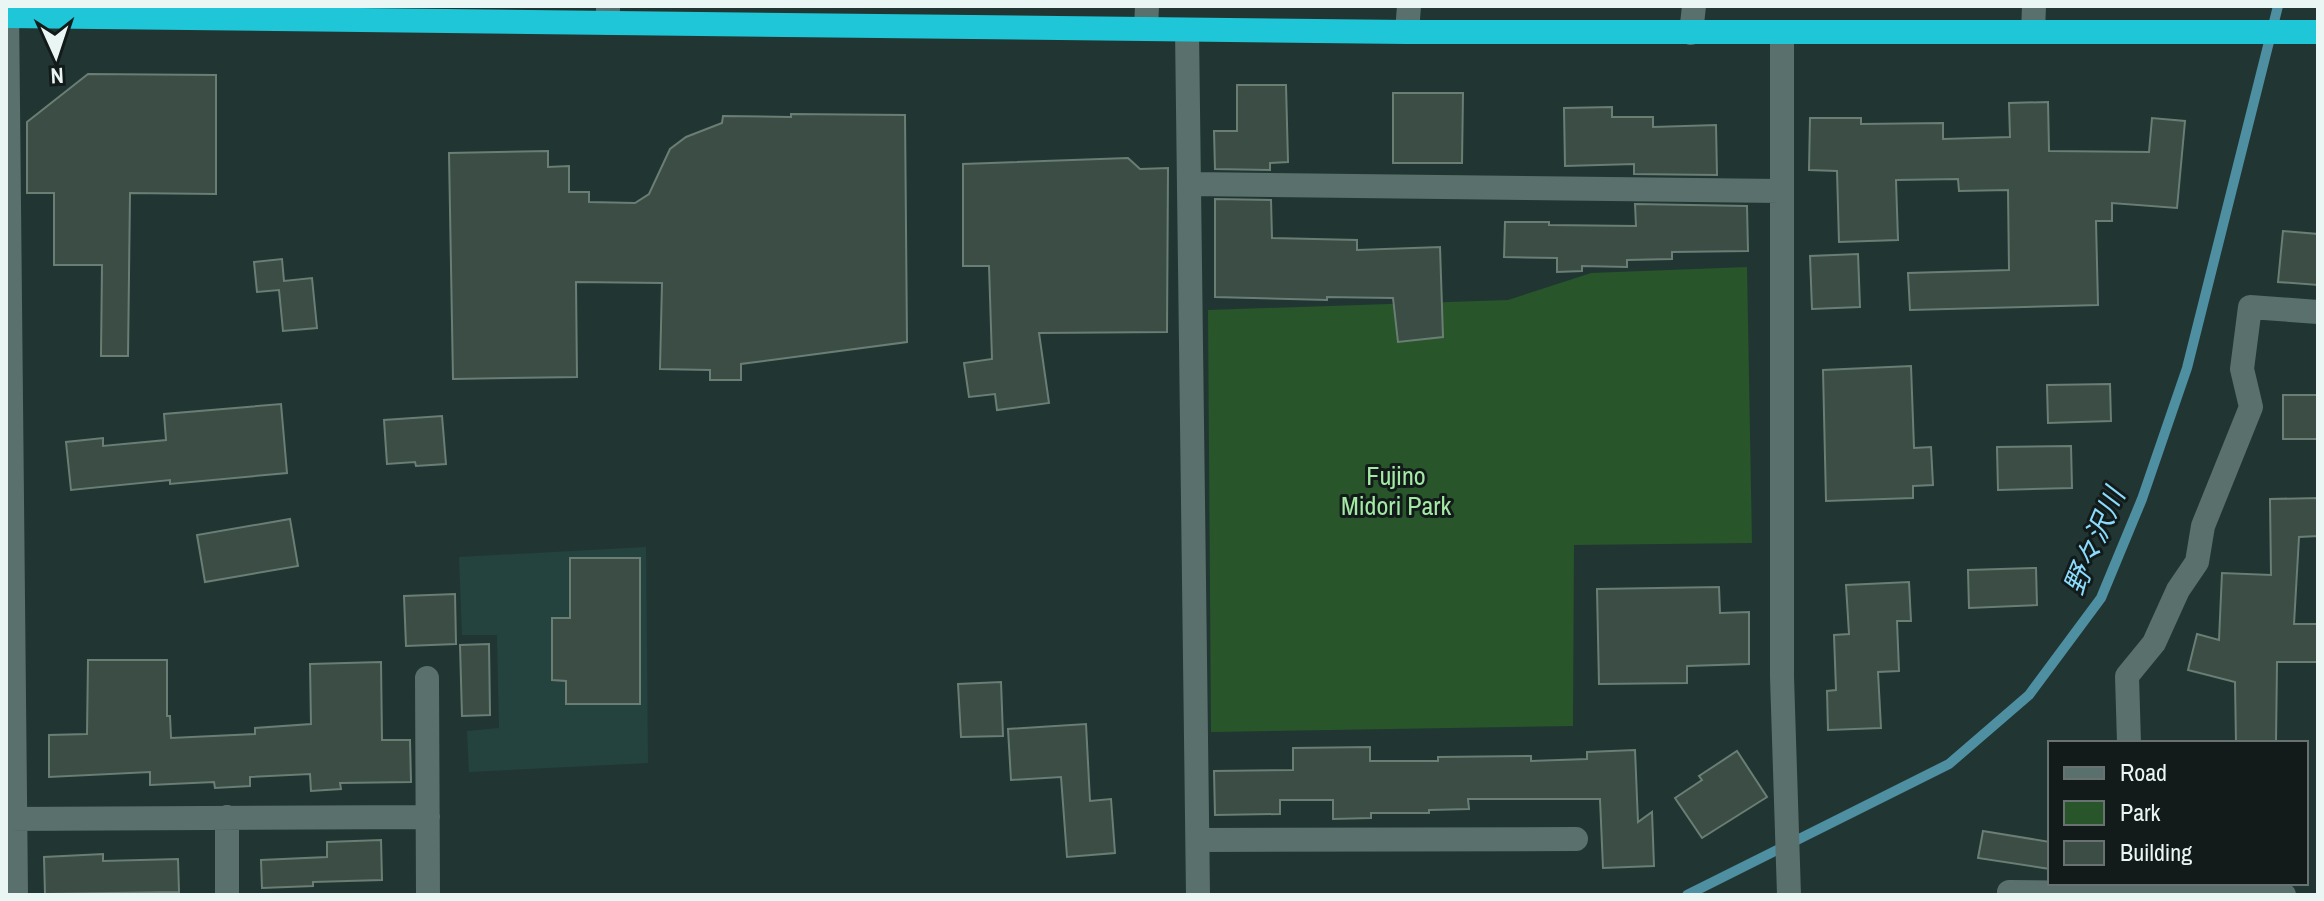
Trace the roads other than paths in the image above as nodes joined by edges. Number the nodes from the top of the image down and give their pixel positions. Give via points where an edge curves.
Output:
1 (7, 6) edge
2 (1409, 6) edge
3 (1694, 6) edge
4 (2034, 6) edge
5 (608, 14) edge
6 (6, 16) edge
7 (1146, 18) edge
8 (1187, 30) junction
9 (1407, 32) junction
10 (2033, 32) junction
11 (2316, 32) edge
12 (1691, 33) junction
13 (1782, 33) junction
14 (1190, 184) junction
15 (1781, 191) junction
16 (2318, 312) edge
17 (427, 678) dead end
18 (2129, 741) edge
19 (227, 817) junction
20 (428, 817) junction
21 (11, 819) edge
22 (1576, 839) dead end
23 (1199, 840) junction
24 (1789, 887) edge
25 (2132, 888) edge
26 (16, 895) edge
27 (227, 895) edge
28 (428, 895) edge
29 (1198, 895) edge
30 (2009, 895) edge
31 (2284, 895) edge

1 - 6 street
2 - 9 street
3 - 12 street
4 - 10 street
5 - 6 highway
5 - 7 highway
6 - 21 street
7 - 8 highway
8 - 9 highway
8 - 14 street
9 - 12 highway
10 - 11 highway
10 - 13 highway
12 - 13 highway
13 - 15 street
14 - 15 street
14 - 23 street
15 - 24 street via 1782,677
16 - 18 street via 2250,307 2242,369 2251,407 2203,526 2197,562 2154,643 2127,676
17 - 20 street
19 - 20 street
19 - 21 street
19 - 27 street
20 - 28 street
21 - 26 street
22 - 23 street
23 - 29 street
25 - 30 street
25 - 31 street

